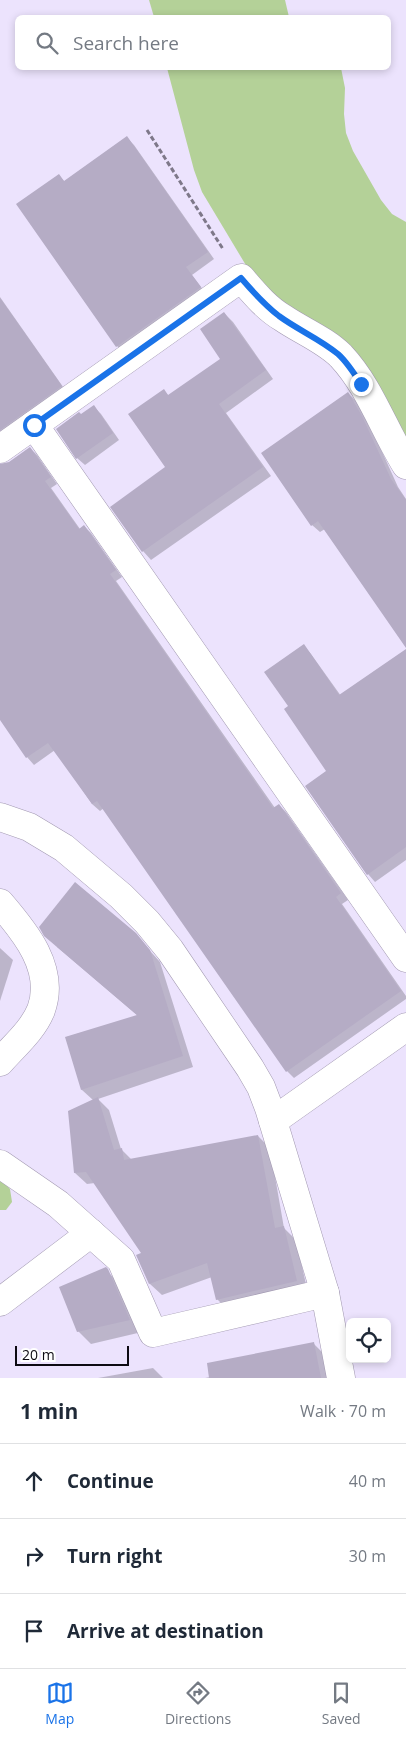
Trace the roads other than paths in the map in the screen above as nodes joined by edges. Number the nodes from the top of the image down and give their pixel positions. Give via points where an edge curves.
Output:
1 (34, 425) junction
2 (0, 448) edge
3 (406, 465) edge
4 (0, 818) edge
5 (0, 903) edge
6 (406, 958) edge
7 (406, 1027) edge
8 (0, 1062) edge
9 (273, 1121) junction
10 (0, 1164) edge
11 (91, 1233) junction
12 (325, 1293) junction
13 (0, 1302) edge
14 (341, 1378) edge

1 - 2 street
1 - 3 street via 241,278 259,300 339,354 351,368
1 - 6 street
4 - 9 street via 29,827 64,848 147,922 170,950 250,1068
5 - 8 street via 34,949 43,968 46,990 33,1023
7 - 9 street
9 - 12 street
10 - 11 street via 58,1204
11 - 12 street via 121,1260 153,1334
11 - 13 street
12 - 14 street

